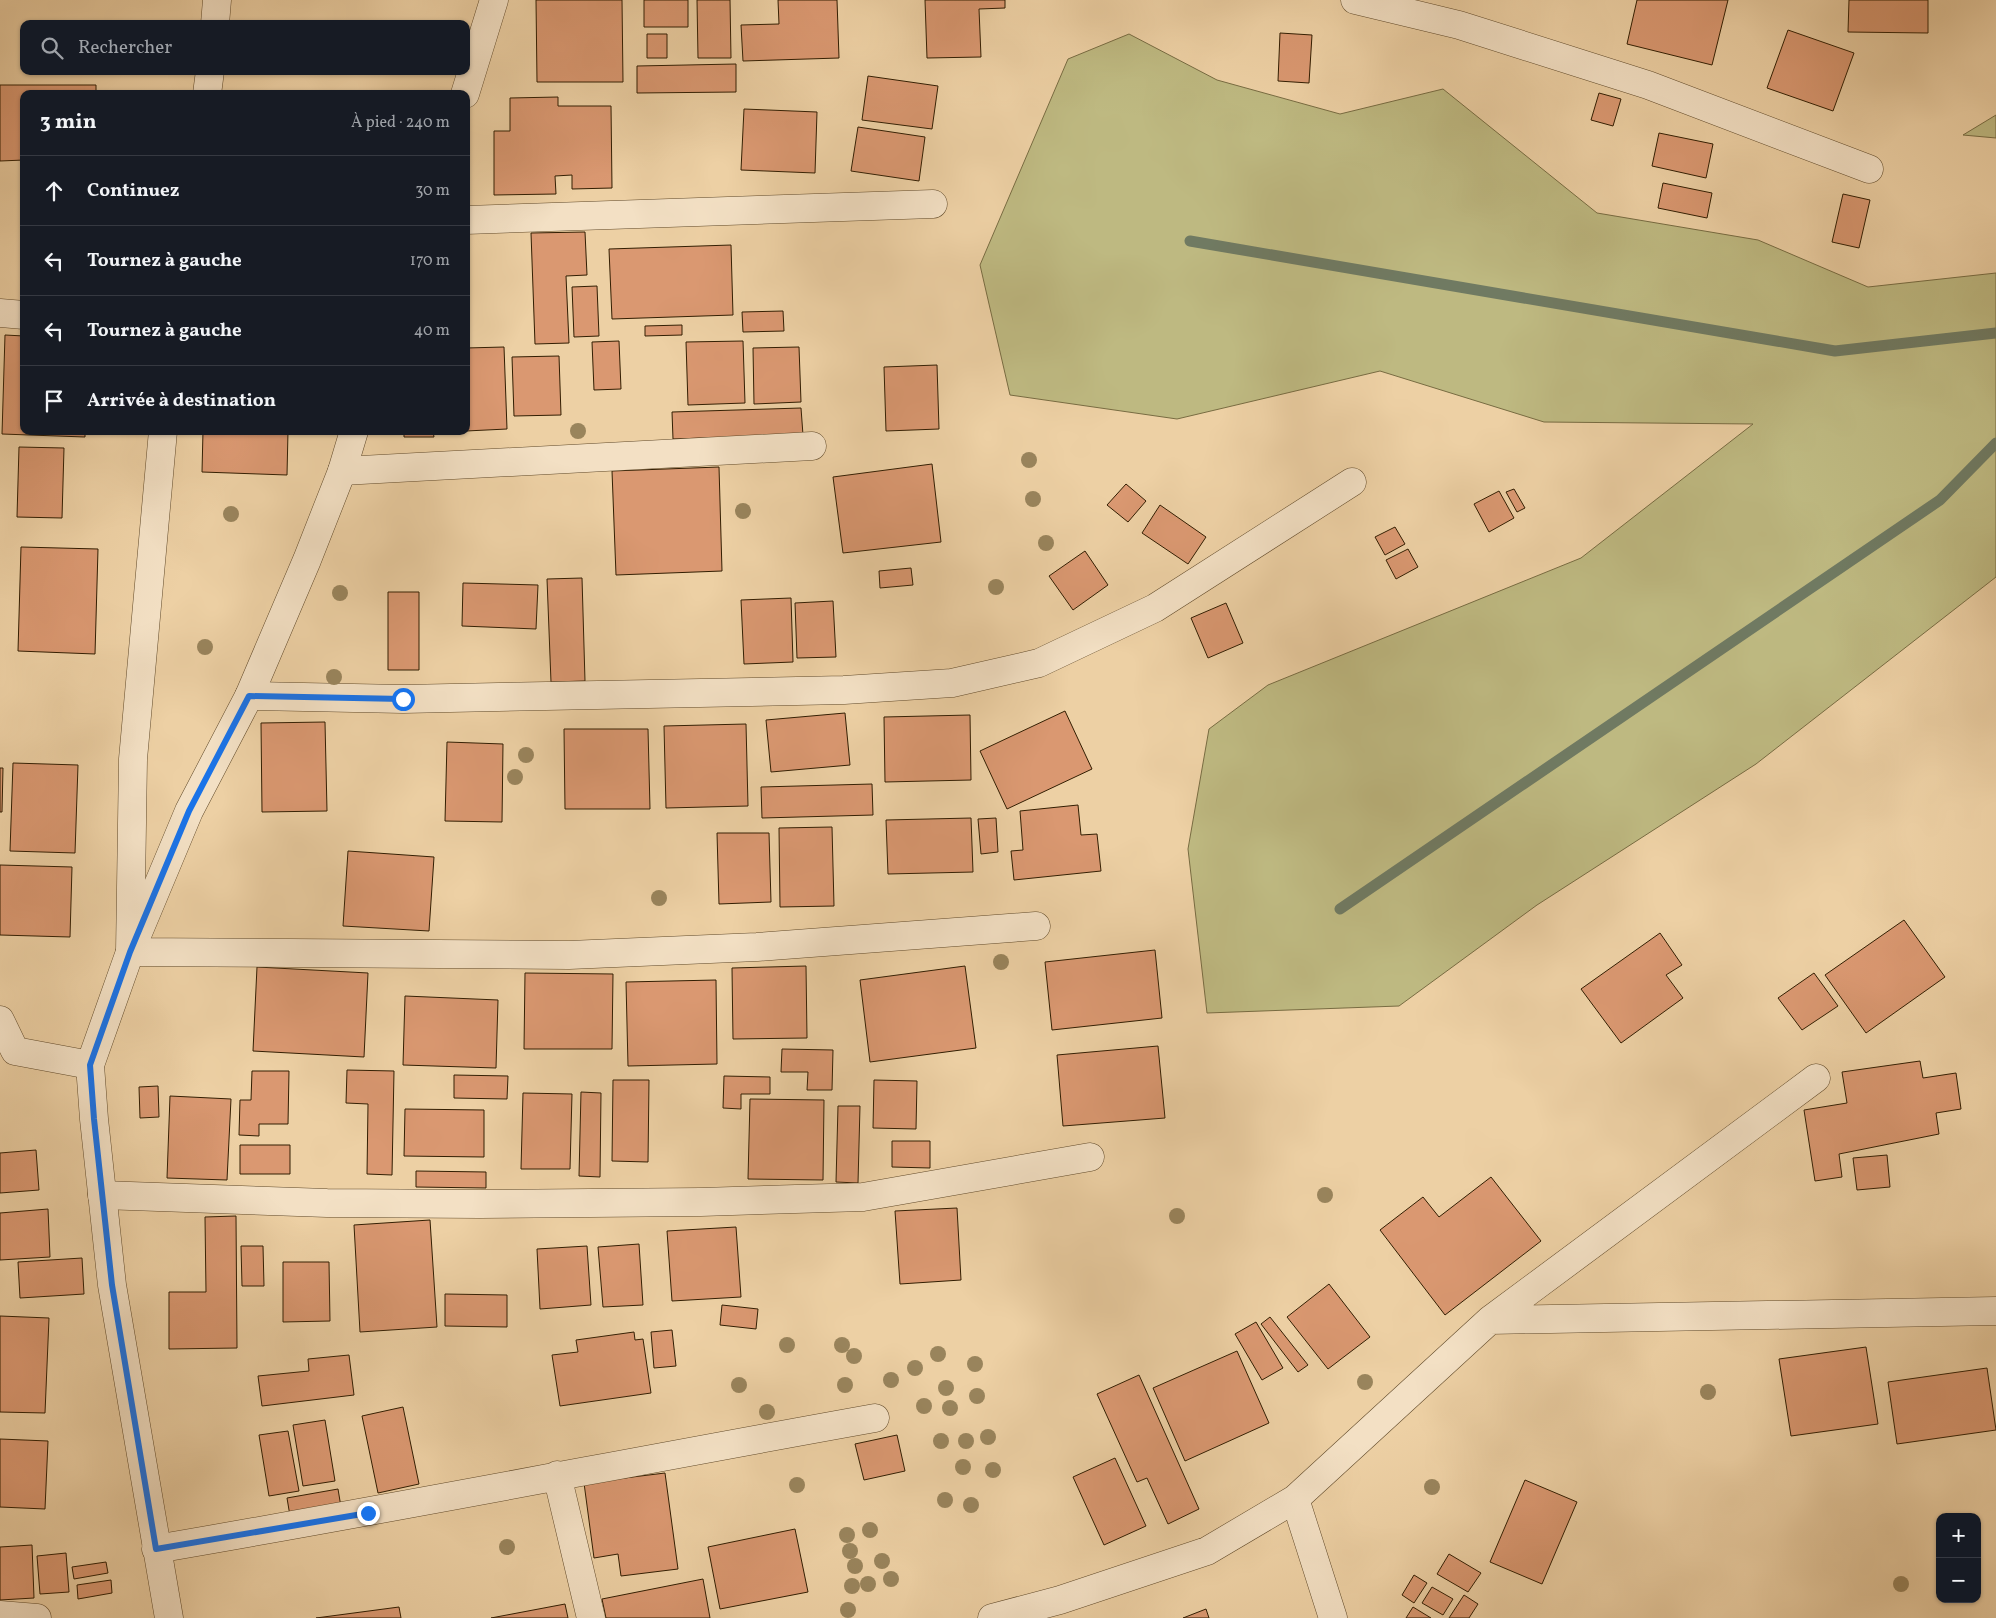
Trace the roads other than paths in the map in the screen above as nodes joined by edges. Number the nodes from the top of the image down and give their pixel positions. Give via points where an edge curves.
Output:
1 (217, 0) edge
2 (494, 0) edge
3 (1355, 0) edge
4 (215, 20) edge
5 (209, 75) edge
6 (208, 90) edge
7 (466, 90) edge
8 (1869, 169) dead end
9 (933, 204) dead end
10 (470, 220) edge
11 (0, 313) edge
12 (20, 315) edge
13 (163, 435) edge
14 (353, 435) edge
15 (812, 446) dead end
16 (342, 471) junction
17 (1352, 482) dead end
18 (249, 696) junction
19 (1036, 926) dead end
20 (130, 952) junction
21 (0, 1020) edge
22 (7, 1057) edge
23 (90, 1065) junction
24 (1816, 1078) dead end
25 (1090, 1157) dead end
26 (102, 1195) junction
27 (1996, 1311) edge
28 (1490, 1320) junction
29 (874, 1418) dead end
30 (557, 1475) junction
31 (1295, 1499) junction
32 (156, 1549) junction
33 (0, 1615) edge
34 (37, 1618) edge
35 (169, 1618) edge
36 (591, 1618) edge
37 (992, 1618) edge
38 (1333, 1618) edge

1 - 4 street
2 - 7 street
3 - 8 street via 1459,25 1648,84
5 - 6 street
9 - 10 street
11 - 12 street
13 - 20 street via 133,759
14 - 16 street
15 - 16 street
16 - 18 street
17 - 18 street via 1155,608 1039,663 952,682 844,690 412,699
18 - 20 street via 189,811
19 - 20 street via 757,947 569,955
20 - 23 street
21 - 22 street
22 - 23 street
23 - 26 street
24 - 28 street
25 - 26 street via 863,1197 461,1204
26 - 32 street via 112,1285
27 - 28 street
28 - 31 street
29 - 30 street
30 - 32 street via 368,1513
30 - 36 street
31 - 37 street via 1207,1551 1060,1600
31 - 38 street
32 - 35 street
33 - 34 street

